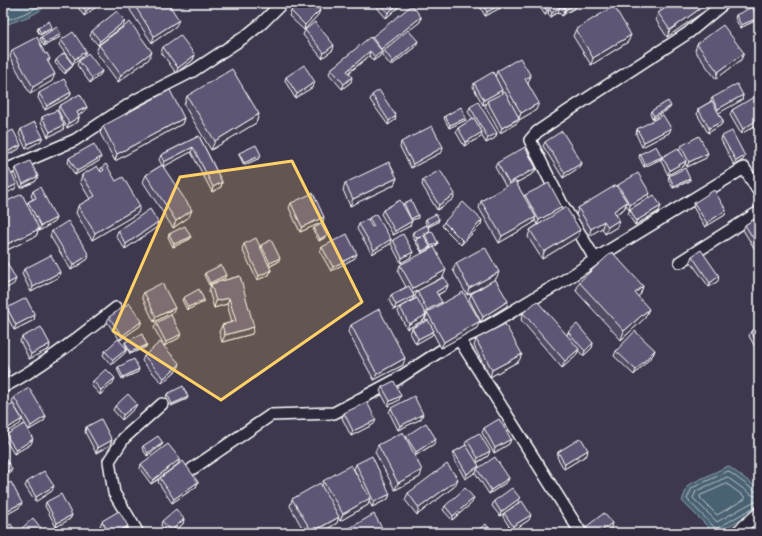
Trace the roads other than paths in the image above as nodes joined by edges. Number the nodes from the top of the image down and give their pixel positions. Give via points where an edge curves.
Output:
1 (282, 3) edge
2 (724, 3) edge
3 (3, 171) edge
4 (759, 192) edge
5 (759, 212) edge
6 (595, 259) junction
7 (680, 262) dead end
8 (116, 308) dead end
9 (459, 339) junction
10 (3, 387) edge
11 (162, 404) dead end
12 (192, 469) dead end
13 (759, 513) edge
14 (138, 533) edge
15 (581, 533) edge
16 (736, 533) edge

1 - 3 street via 246,36 193,71 136,100 75,140
2 - 6 street via 688,33 562,115 530,140 561,202
4 - 6 street via 744,168
5 - 7 street
6 - 9 street via 583,269 505,316
8 - 10 street via 63,350
9 - 12 street via 394,381 334,414 271,415
9 - 15 street
11 - 14 street via 124,438 110,461 114,492
13 - 16 street

